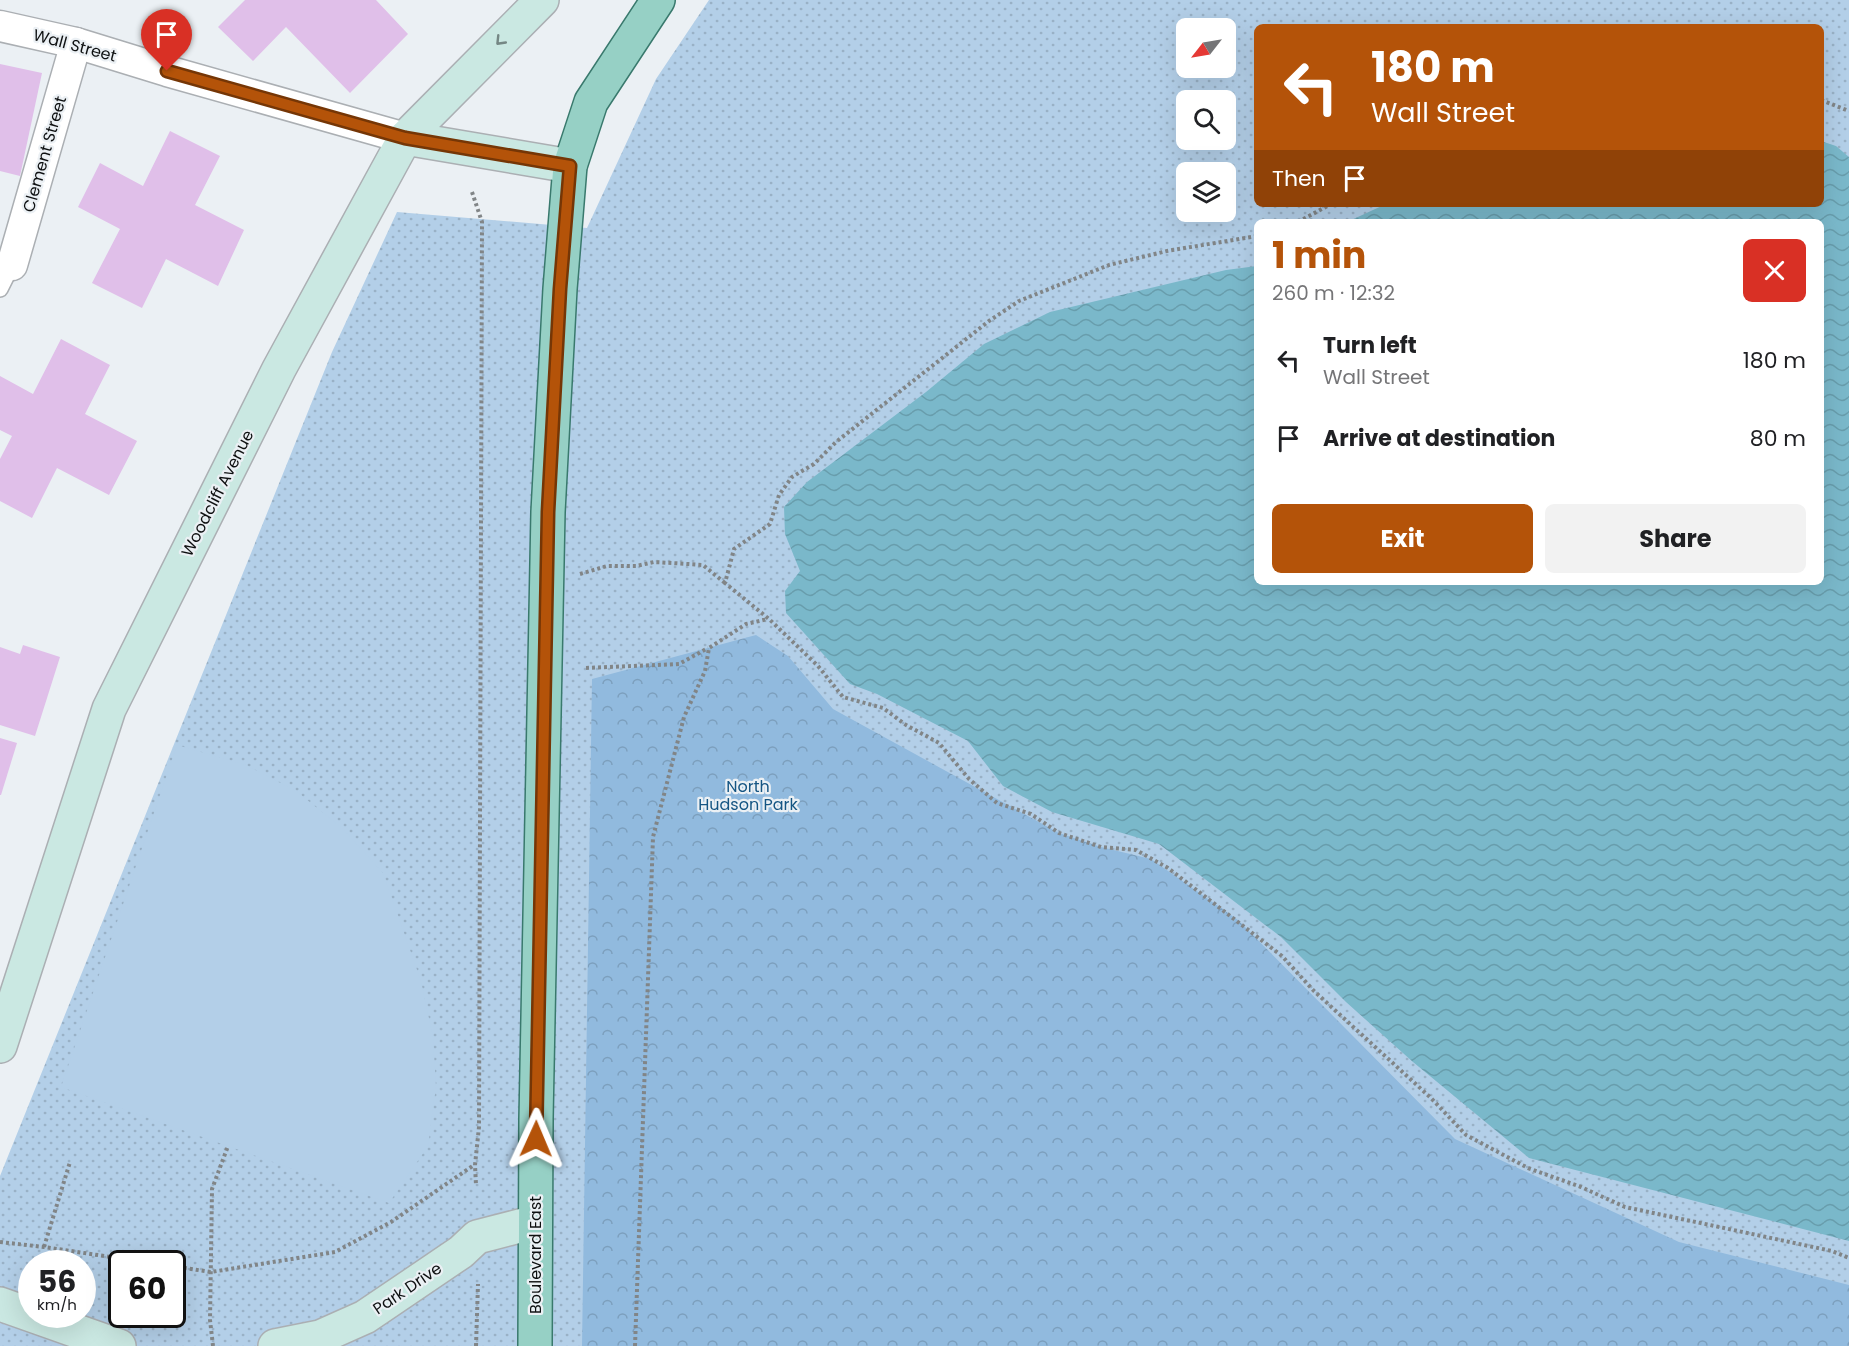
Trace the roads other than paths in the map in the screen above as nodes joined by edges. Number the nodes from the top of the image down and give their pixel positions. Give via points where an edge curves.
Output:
1 (542, 0) edge
2 (658, 0) edge
3 (0, 26) edge
4 (76, 43) junction
5 (405, 138) junction
6 (570, 166) junction
7 (4, 272) edge
8 (0, 1046) edge
9 (536, 1222) junction
10 (0, 1304) edge
11 (119, 1346) edge
12 (275, 1346) edge
13 (535, 1346) edge

1 -> 5 main road, Woodcliff Avenue
2 - 6 main road, Boulevard East via 591,102
3 - 4 street, Wall Street
4 - 5 street, Wall Street
4 - 7 street, Clement Street
5 - 6 main road, Wall Street
5 - 8 main road, Woodcliff Avenue via 279,369 109,709
6 - 9 main road, Boulevard East via 548,512
9 - 12 main road, Park Drive via 477,1237 365,1317 321,1337
9 - 13 main road, Boulevard East
10 - 11 main road

